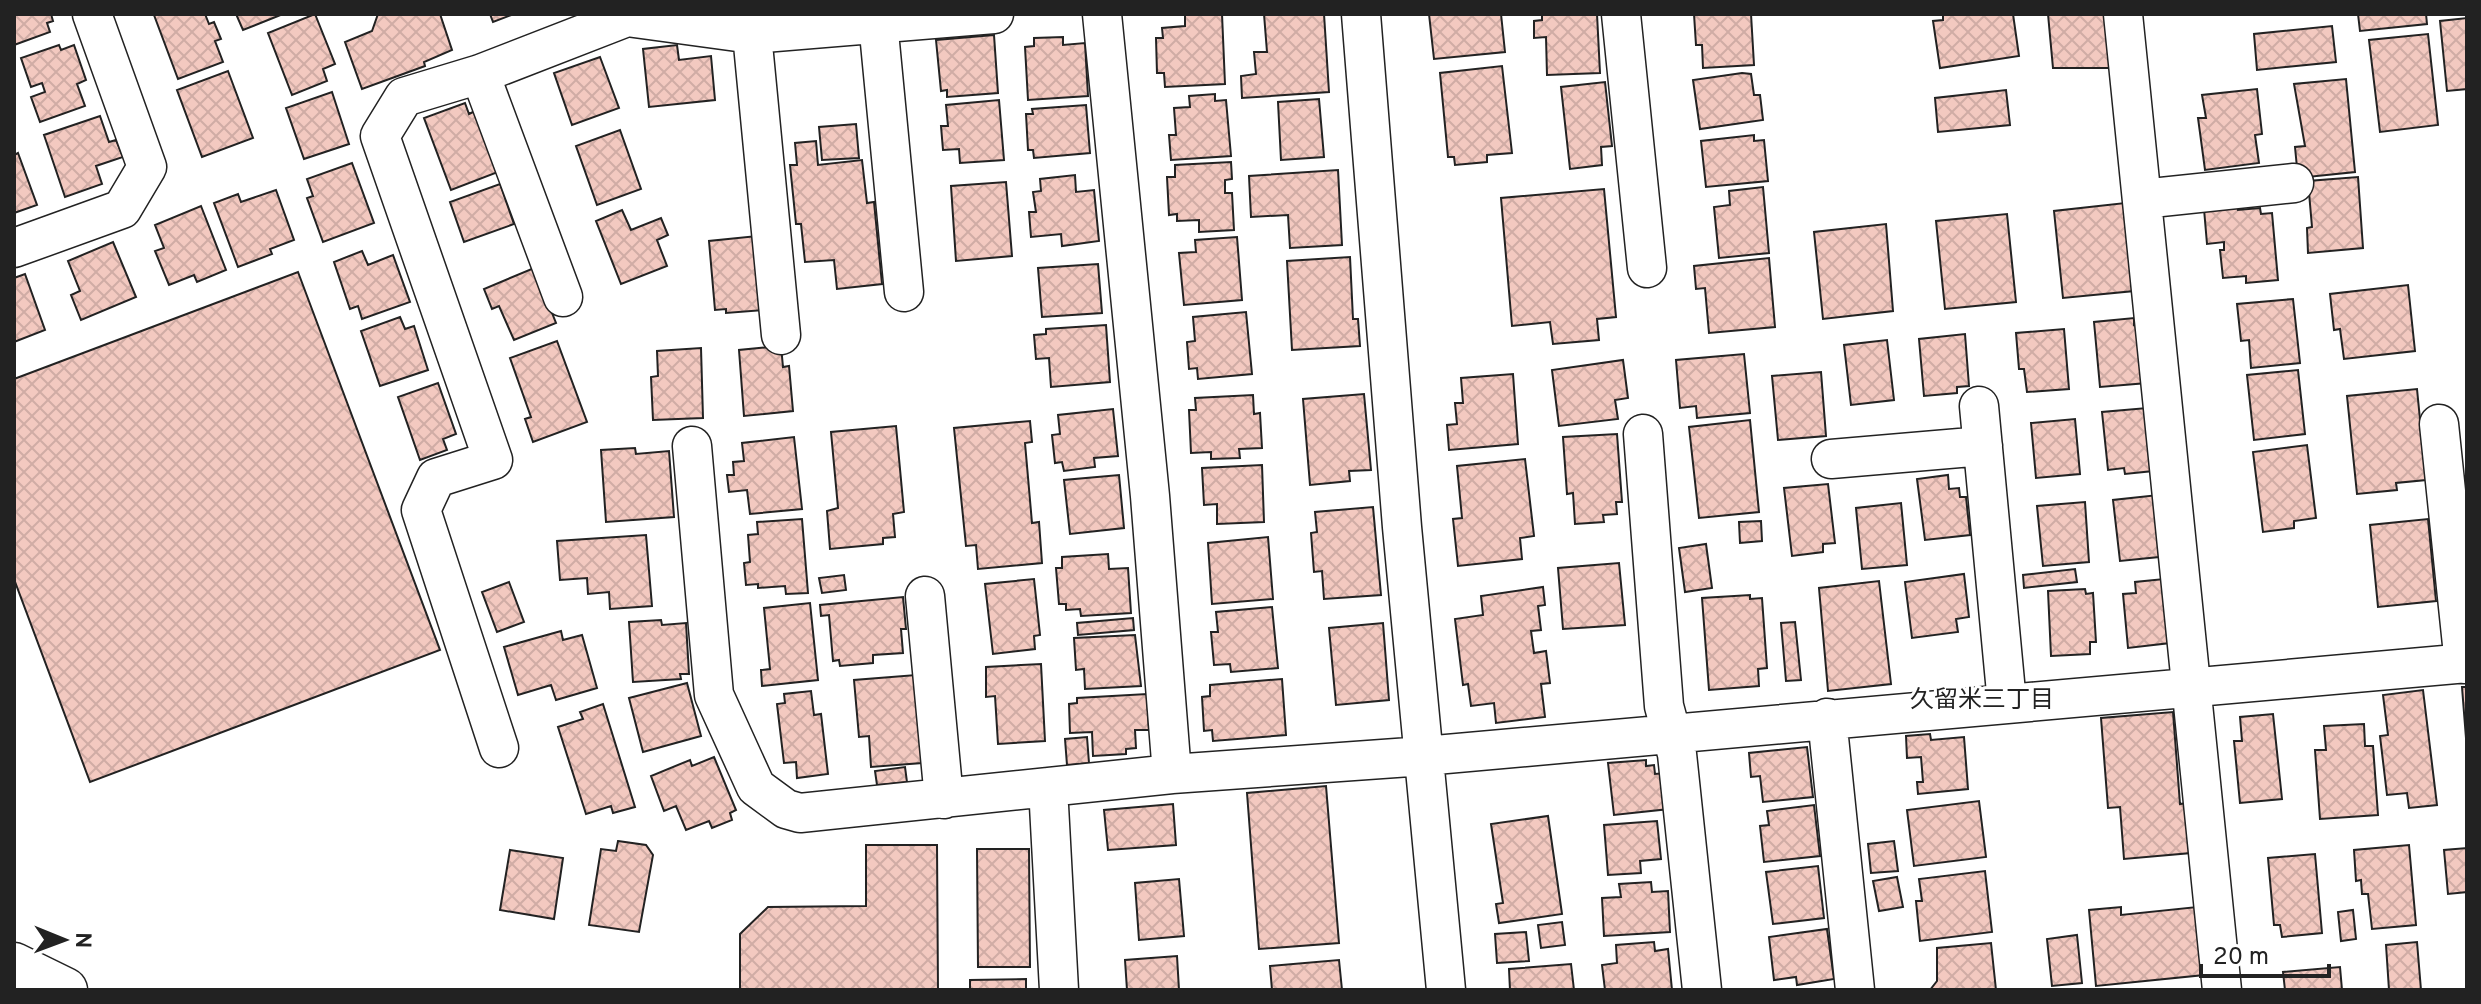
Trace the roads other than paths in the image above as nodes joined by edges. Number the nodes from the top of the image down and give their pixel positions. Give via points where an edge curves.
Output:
1 (92, 14) edge
2 (994, 14) edge
3 (1102, 14) edge
4 (1361, 14) edge
5 (1621, 14) edge
6 (2123, 14) edge
7 (835, 20) edge
8 (878, 22) junction
9 (752, 34) junction
10 (480, 74) junction
11 (2294, 183) dead end
12 (2142, 199) junction
13 (14, 248) edge
14 (1647, 268) dead end
15 (904, 292) dead end
16 (563, 297) dead end
17 (781, 335) dead end
18 (1979, 406) dead end
19 (2439, 424) dead end
20 (1643, 434) dead end
21 (692, 446) dead end
22 (1983, 446) junction
23 (1831, 459) dead end
24 (925, 596) dead end
25 (2466, 663) edge
26 (2193, 690) junction
27 (2007, 703) junction
28 (1827, 718) junction
29 (1671, 732) junction
30 (499, 748) dead end
31 (1424, 756) junction
32 (1172, 774) junction
33 (1048, 787) junction
34 (944, 799) junction
35 (14, 965) edge
36 (65, 990) edge
37 (1059, 990) edge
38 (1446, 990) edge
39 (1702, 990) edge
40 (1855, 990) edge
41 (2222, 990) edge

1 - 13 street via 147,167 122,209
2 - 8 street
3 - 32 street via 1149,480
4 - 31 street
5 - 14 street
6 - 12 street
7 - 8 street
7 - 9 street
8 - 15 street
9 - 10 street via 627,17
9 - 17 street
10 - 16 street
10 - 30 street via 404,97 380,136 493,460 436,478 421,510
11 - 12 street
12 - 26 street
18 - 22 street
19 - 25 street
20 - 29 street via 1664,706
21 - 34 street via 714,695 756,787 800,813
22 - 23 street
22 - 27 street
24 - 34 street
25 - 26 street
26 - 27 street
26 - 41 street
27 - 28 street
28 - 29 street
28 - 40 street
29 - 31 street
29 - 39 street
31 - 32 street
31 - 38 street
32 - 33 street
33 - 34 street
33 - 37 street
35 - 36 street

